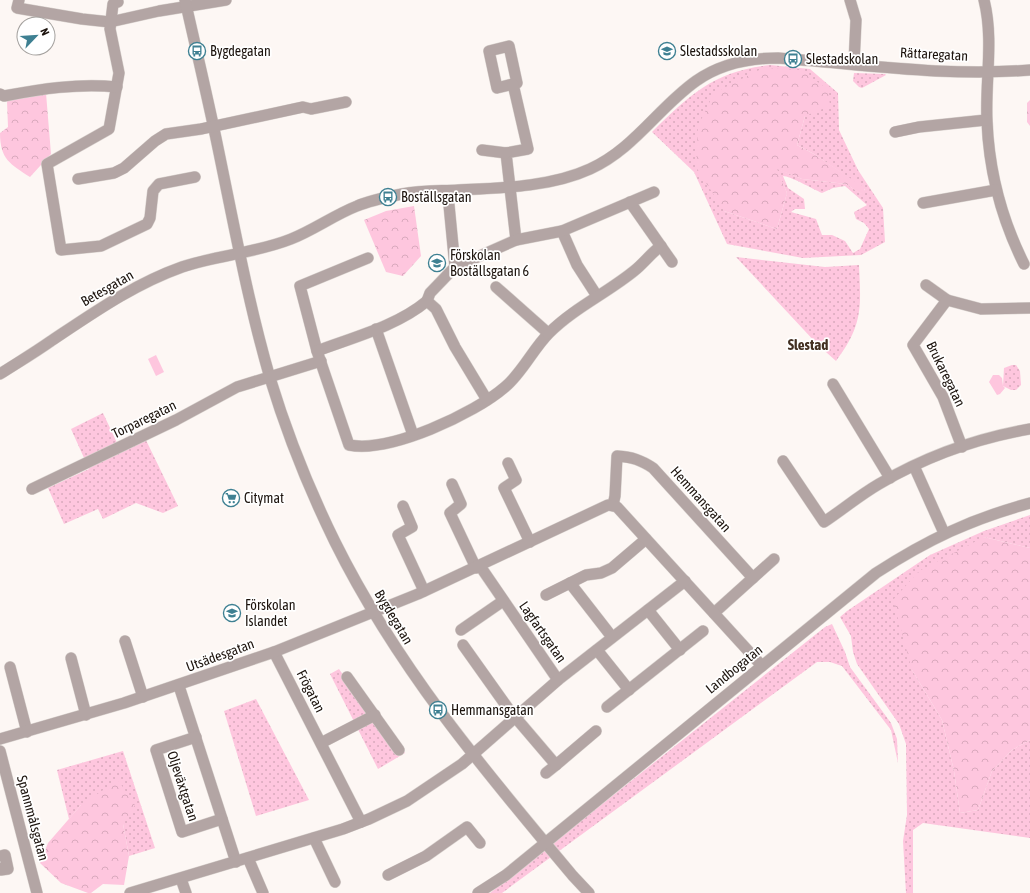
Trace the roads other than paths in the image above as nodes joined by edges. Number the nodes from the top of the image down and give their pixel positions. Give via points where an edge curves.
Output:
1 (18, 0) edge
2 (226, 0) edge
3 (850, 0) edge
4 (984, 0) edge
5 (118, 1) edge
6 (186, 4) edge
7 (123, 19) junction
8 (110, 22) junction
9 (854, 64) junction
10 (1030, 70) edge
11 (988, 72) junction
12 (513, 84) dead end
13 (117, 87) junction
14 (0, 94) edge
15 (346, 102) dead end
16 (986, 120) junction
17 (214, 126) junction
18 (895, 132) dead end
19 (482, 150) dead end
20 (506, 153) junction
21 (195, 177) dead end
22 (78, 179) dead end
23 (511, 186) junction
24 (996, 190) junction
25 (654, 192) dead end
26 (630, 202) junction
27 (923, 203) dead end
28 (449, 205) dead end
29 (562, 231) junction
30 (516, 240) junction
31 (661, 246) junction
32 (240, 253) junction
33 (368, 258) dead end
34 (672, 262) dead end
35 (1024, 264) dead end
36 (455, 267) junction
37 (926, 285) dead end
38 (496, 287) dead end
39 (597, 296) junction
40 (947, 300) junction
41 (428, 301) junction
42 (1030, 308) edge
43 (376, 329) junction
44 (548, 333) junction
45 (319, 356) junction
46 (0, 374) edge
47 (270, 377) junction
48 (833, 384) dead end
49 (487, 400) junction
50 (1030, 428) edge
51 (413, 435) junction
52 (962, 447) junction
53 (783, 461) dead end
54 (508, 463) dead end
55 (914, 466) junction
56 (890, 478) junction
57 (452, 484) dead end
58 (32, 489) dead end
59 (1030, 503) edge
60 (613, 505) junction
61 (403, 506) dead end
62 (944, 533) junction
63 (646, 539) junction
64 (530, 542) junction
65 (774, 559) dead end
66 (478, 567) junction
67 (753, 578) junction
68 (684, 581) junction
69 (570, 583) junction
70 (424, 591) junction
71 (546, 595) dead end
72 (503, 601) junction
73 (648, 610) junction
74 (373, 613) junction
75 (714, 614) junction
76 (461, 630) dead end
77 (703, 631) dead end
78 (612, 637) junction
79 (125, 641) dead end
80 (463, 645) dead end
81 (596, 650) junction
82 (680, 650) junction
83 (274, 652) junction
84 (71, 658) dead end
85 (762, 666) junction
86 (10, 667) dead end
87 (347, 677) dead end
88 (558, 680) junction
89 (179, 686) junction
90 (629, 690) junction
91 (143, 697) junction
92 (607, 707) dead end
93 (86, 715) junction
94 (375, 715) junction
95 (515, 717) junction
96 (596, 731) dead end
97 (27, 732) junction
98 (196, 737) junction
99 (0, 739) edge
100 (321, 743) junction
101 (399, 750) dead end
102 (0, 751) edge
103 (473, 755) junction
104 (556, 764) junction
105 (546, 773) dead end
106 (222, 819) junction
107 (362, 822) junction
108 (314, 838) junction
109 (480, 843) dead end
110 (545, 843) junction
111 (0, 856) edge
112 (248, 858) junction
113 (236, 862) junction
114 (0, 870) edge
115 (388, 875) dead end
116 (181, 879) junction
117 (335, 882) dead end
118 (37, 893) edge
119 (130, 893) edge
120 (186, 893) edge
121 (263, 893) edge
122 (478, 893) edge
123 (589, 893) edge

1 - 8 street via 17,8
2 - 6 street
3 - 9 street via 856,20
4 - 11 street, Rättaregatan via 989,30
5 - 7 street
5 - 8 street via 113,4
6 - 7 street
6 - 17 street, Bygdegatan
7 - 8 street
8 - 13 street via 119,73
9 - 11 street, Rättaregatan
9 - 23 street, Rättaregatan via 760,58 722,67 695,81 618,153 590,169 560,180
10 - 11 street, Rättaregatan
11 - 16 street, Rättaregatan
12 - 20 street via 528,149
13 - 14 street via 50,87 4,96
13 - 21 street via 109,128 47,164 61,250 101,246 147,224 153,191 159,184
15 - 17 street via 310,109 303,107
16 - 18 street
16 - 24 street, Rättaregatan
17 - 22 street via 166,134 124,168 114,173
17 - 32 street, Bygdegatan
19 - 20 street
20 - 23 street
23 - 30 street
23 - 32 street via 421,191 388,197 358,205 291,239
24 - 27 street
24 - 35 street, Rättaregatan via 1009,233
25 - 26 street
26 - 29 street
26 - 31 street
28 - 36 street
29 - 30 street
29 - 39 street via 577,265
30 - 36 street
31 - 34 street
31 - 39 street via 636,270
32 - 46 street, Betesgatan via 182,267 130,290
32 - 47 street, Bygdegatan
33 - 45 street via 300,286
36 - 41 street via 430,293
37 - 40 street
38 - 44 street
39 - 44 street
40 - 42 street via 981,309
40 - 52 street, Brukaregatan via 913,345 943,397
41 - 43 street via 418,309
41 - 49 street via 436,309 455,347
43 - 45 street
43 - 51 street
44 - 49 street via 505,387
45 - 47 street
45 - 51 street via 349,445 390,442
47 - 58 street, Torparegatan via 237,387 176,420
47 - 74 street, Bygdegatan via 317,503
48 - 56 street
49 - 51 street via 457,417
50 - 52 street
52 - 55 street
53 - 56 street via 821,524
54 - 64 street via 516,480 504,488
55 - 56 street
55 - 62 street
57 - 66 street via 461,504 450,513
59 - 62 street, Landbogatan via 975,520
60 - 63 street
60 - 64 street via 603,506
60 - 67 street, Hemmansgatan via 613,456 636,458 653,468
61 - 70 street via 412,527 398,535
62 - 85 street, Landbogatan via 876,573
63 - 68 street
63 - 69 street via 612,568 586,575
64 - 66 street
65 - 67 street
66 - 70 street
66 - 72 street, Lagfartsgatan
67 - 75 street
68 - 73 street
68 - 75 street
69 - 71 street
69 - 78 street
70 - 74 street
72 - 76 street, Lagfartsgatan
72 - 88 street, Lagfartsgatan
73 - 78 street
73 - 82 street
74 - 83 street, Utsädesgatan
74 - 103 street, Bygdegatan via 417,681
75 - 85 street
77 - 82 street
78 - 81 street
79 - 91 street
80 - 95 street
81 - 88 street
81 - 90 street
82 - 90 street
83 - 89 street, Utsädesgatan
83 - 100 street, Frögatan
84 - 93 street
85 - 110 street, Landbogatan
86 - 97 street
87 - 94 street
88 - 95 street
89 - 91 street, Utsädesgatan
89 - 98 street, Oljeväxtgatan
90 - 92 street
91 - 93 street, Utsädesgatan
93 - 97 street, Utsädesgatan
94 - 100 street
94 - 101 street
95 - 103 street
95 - 104 street
96 - 104 street
97 - 99 street, Utsädesgatan
98 - 106 street, Oljeväxtgatan
98 - 106 street, Oljeväxtgatan via 156,750 179,824 182,832
100 - 107 street, Frögatan
102 - 118 street, Spannmålsgatan
103 - 107 street via 407,801
103 - 110 street, Bygdegatan
104 - 105 street
106 - 113 street, Oljeväxtgatan
107 - 108 street
108 - 112 street
108 - 117 street
109 - 115 street via 467,827 426,856
110 - 122 street, Landbogatan via 506,875
110 - 123 street, Bygdegatan
111 - 114 street via 5,855 8,868
112 - 113 street
112 - 121 street
113 - 116 street
116 - 119 street
116 - 120 street

